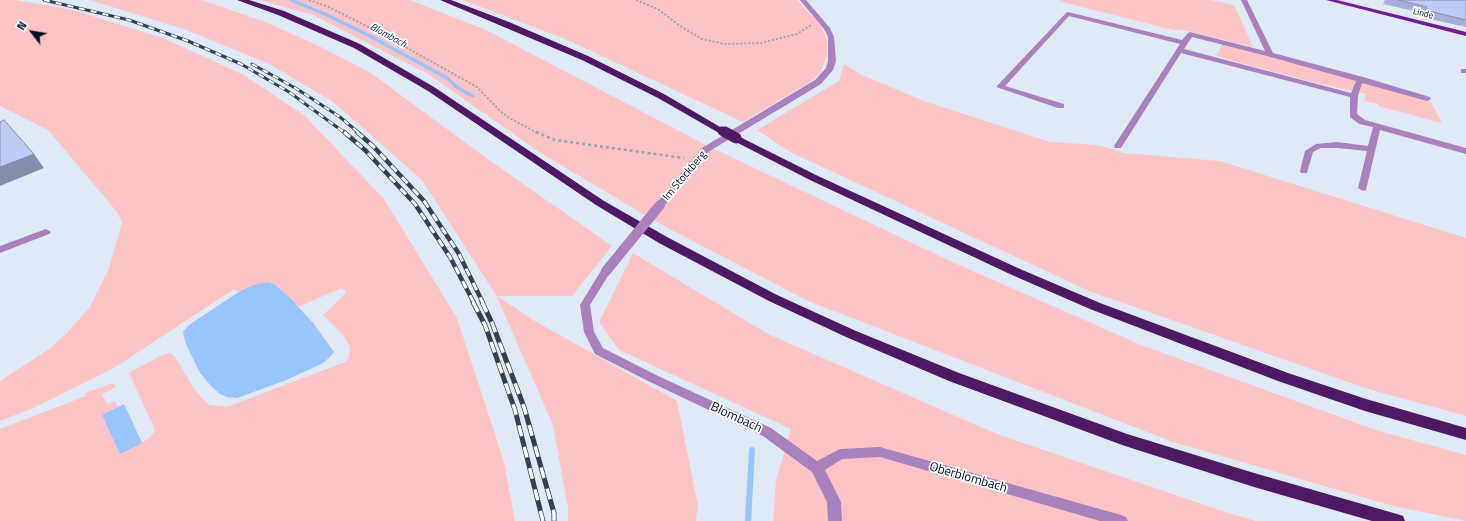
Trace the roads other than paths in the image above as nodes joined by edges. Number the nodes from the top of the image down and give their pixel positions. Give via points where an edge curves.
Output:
1 (241, 0) edge
2 (444, 0) edge
3 (803, 0) edge
4 (1244, 0) edge
5 (1330, 0) edge
6 (1466, 34) edge
7 (1184, 43) junction
8 (1179, 50) junction
9 (1270, 54) junction
10 (1360, 80) junction
11 (1354, 96) junction
12 (1427, 99) dead end
13 (1061, 106) dead end
14 (1377, 126) junction
15 (1118, 146) dead end
16 (1372, 149) junction
17 (1466, 151) edge
18 (1304, 172) dead end
19 (1362, 188) dead end
20 (46, 232) dead end
21 (0, 250) edge
22 (599, 351) joint
23 (1466, 434) edge
24 (817, 468) junction
25 (835, 521) edge
26 (1121, 521) edge
27 (1397, 521) edge

1 - 27 highway via 281,13 357,46 431,89 600,203 663,240 772,298 850,334 954,377 1125,440 1261,483
2 - 23 highway, bridge via 585,58 821,181 1094,306 1283,377 1365,405
3 - 22 street, Im Stockberg, bridge via 828,28 833,48 830,68 818,82 803,92 705,150 606,271 585,305 589,332
4 - 9 street
5 - 6 main road, Linde
7 - 8 street
7 - 9 street via 1190,34
7 - 13 street via 1068,14 1000,87
8 - 11 street
8 - 15 street
9 - 10 street
10 - 11 street
10 - 12 street
11 - 14 street via 1353,115 1362,122
14 - 16 street
14 - 17 street
16 - 18 street via 1338,145 1319,146 1309,152
16 - 19 street
20 - 21 street
22 - 24 street, Blombach via 767,432
24 - 25 street, Blombach via 834,502
24 - 26 street, Oberblombach via 840,454 880,452

